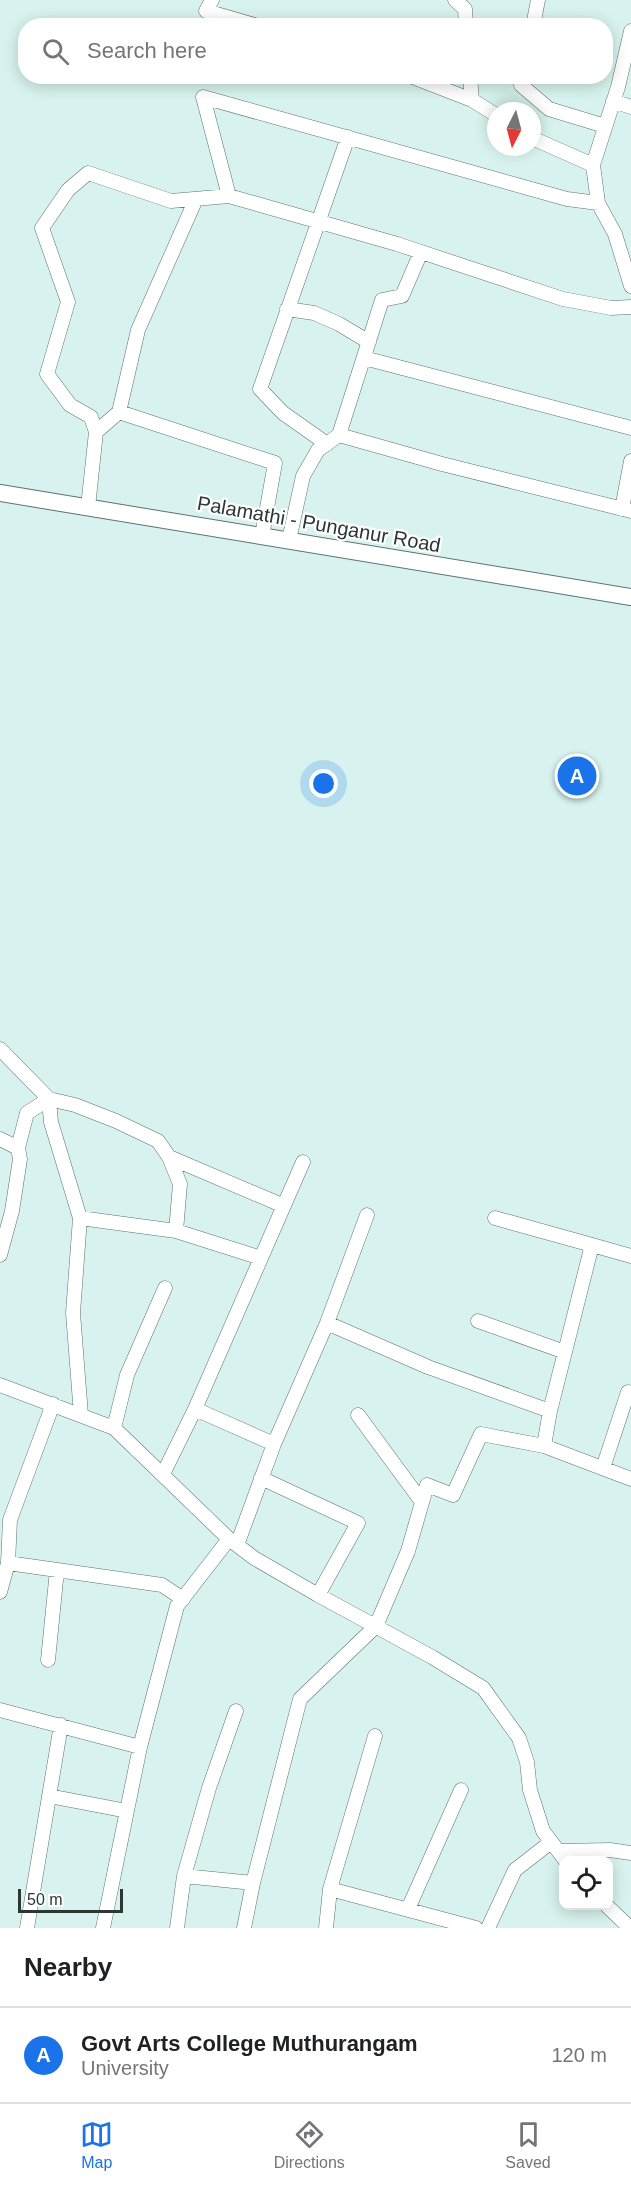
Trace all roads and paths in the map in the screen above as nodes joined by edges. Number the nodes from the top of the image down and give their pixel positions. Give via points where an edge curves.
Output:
1 (212, 0) edge
2 (455, 0) edge
3 (538, 0) edge
4 (230, 18) edge
5 (466, 18) edge
6 (535, 18) edge
7 (631, 33) edge
8 (431, 84) edge
9 (471, 84) edge
10 (521, 84) edge
11 (472, 100) junction
12 (613, 101) junction
13 (631, 107) edge
14 (487, 109) edge
15 (605, 126) junction
16 (348, 137) junction
17 (541, 142) edge
18 (593, 165) junction
19 (229, 196) junction
20 (196, 199) junction
21 (598, 203) junction
22 (318, 221) junction
23 (631, 248) edge
24 (421, 252) junction
25 (624, 262) junction
26 (631, 286) edge
27 (631, 307) edge
28 (287, 309) junction
29 (369, 342) junction
30 (364, 358) junction
31 (118, 412) junction
32 (631, 428) edge
33 (96, 432) junction
34 (339, 435) junction
35 (327, 444) junction
36 (631, 461) edge
37 (0, 493) edge
38 (88, 507) junction
39 (626, 510) edge
40 (261, 536) junction
41 (289, 540) junction
42 (631, 597) edge
43 (0, 1049) edge
44 (49, 1099) junction
45 (0, 1139) edge
46 (18, 1148) junction
47 (169, 1157) junction
48 (303, 1162) dead end
49 (284, 1206) junction
50 (367, 1215) dead end
51 (80, 1218) junction
52 (495, 1218) dead end
53 (176, 1231) junction
54 (592, 1245) junction
55 (0, 1255) edge
56 (631, 1256) edge
57 (261, 1258) junction
58 (165, 1288) dead end
59 (478, 1321) dead end
60 (327, 1323) junction
61 (565, 1352) junction
62 (0, 1385) edge
63 (628, 1392) dead end
64 (53, 1404) junction
65 (195, 1409) junction
66 (550, 1411) junction
67 (81, 1414) junction
68 (358, 1416) dead end
69 (114, 1428) junction
70 (274, 1444) junction
71 (544, 1446) junction
72 (603, 1468) junction
73 (163, 1474) junction
74 (261, 1478) junction
75 (631, 1479) edge
76 (422, 1502) junction
77 (0, 1504) edge
78 (15, 1508) junction
79 (233, 1542) junction
80 (4, 1570) edge
81 (57, 1570) junction
82 (0, 1592) edge
83 (318, 1595) junction
84 (183, 1599) junction
85 (376, 1626) junction
86 (48, 1660) dead end
87 (0, 1710) edge
88 (236, 1711) dead end
89 (61, 1725) junction
90 (375, 1736) dead end
91 (140, 1747) junction
92 (461, 1790) dead end
93 (49, 1796) junction
94 (127, 1811) junction
95 (558, 1851) edge
96 (631, 1853) edge
97 (184, 1876) junction
98 (253, 1883) junction
99 (330, 1889) junction
100 (408, 1910) junction
101 (612, 1910) edge
102 (628, 1927) edge
103 (27, 1928) edge
104 (103, 1928) edge
105 (177, 1928) edge
106 (244, 1928) edge
107 (326, 1928) edge
108 (476, 1928) edge
109 (488, 1928) edge

1 - 4 street via 206,11
2 - 5 street via 465,9
3 - 6 street
7 - 12 street
8 - 11 street
9 - 11 street
10 - 15 street via 549,109
11 - 14 street
12 - 13 street
12 - 15 street
15 - 18 street
16 - 19 street via 203,97
16 - 21 street via 567,200
16 - 22 street
17 - 18 street
18 - 21 street
19 - 20 street
19 - 22 street
20 - 31 street via 138,330
20 - 33 street via 171,201 87,173 68,190 42,228 68,302 47,374 70,405 91,417
21 - 25 street via 615,234
22 - 24 street
22 - 28 street
23 - 25 street
24 - 27 street via 563,299 611,308
24 - 29 street via 402,296 382,300
25 - 26 street
28 - 29 street via 314,313
28 - 35 street via 260,388 283,413
29 - 30 street
30 - 32 street
30 - 34 street
31 - 33 street
31 - 40 street via 275,463
33 - 38 street
34 - 35 street
34 - 39 street
35 - 41 street via 318,450 303,476
36 - 39 street
37 - 38 street, Palamathi - Punganur Road
38 - 40 street, Palamathi - Punganur Road
40 - 41 street, Palamathi - Punganur Road
41 - 42 street, Palamathi - Punganur Road
43 - 44 street
44 - 46 street via 27,1113
44 - 47 street via 75,1105 158,1141
44 - 51 street via 51,1122
45 - 46 street
46 - 55 street via 20,1159 12,1211
47 - 49 street
47 - 53 street via 180,1184
48 - 49 street
49 - 57 street
50 - 60 street
51 - 53 street
51 - 67 street via 73,1313
52 - 54 street
53 - 57 street
54 - 56 street
54 - 61 street
57 - 65 street
58 - 69 street via 127,1376
59 - 61 street
60 - 66 street via 428,1367
60 - 70 street
61 - 66 street
62 - 64 street
63 - 72 street
64 - 67 street
64 - 78 street
65 - 70 street
65 - 73 street
66 - 71 street
67 - 69 street
68 - 76 street
69 - 73 street
70 - 74 street
71 - 72 street
71 - 76 street via 481,1434 453,1496 427,1485
72 - 75 street
73 - 79 street
74 - 79 street
74 - 83 street via 358,1523
76 - 85 street via 408,1551
77 - 78 street
78 - 80 street
79 - 83 street
79 - 84 street
80 - 81 street
80 - 82 street
81 - 84 street via 162,1585
81 - 86 street
83 - 85 street
84 - 91 street via 177,1606
85 - 95 street via 483,1688 519,1738 543,1831
85 - 98 street via 300,1699
87 - 89 street
88 - 97 street via 208,1788
89 - 91 street
89 - 93 street
90 - 99 street
91 - 94 street
92 - 100 street
93 - 94 street
93 - 103 street
94 - 104 street
95 - 96 street
95 - 109 street via 515,1869
97 - 98 street
97 - 105 street
98 - 106 street
99 - 100 street
99 - 107 street
100 - 108 street
101 - 102 street

